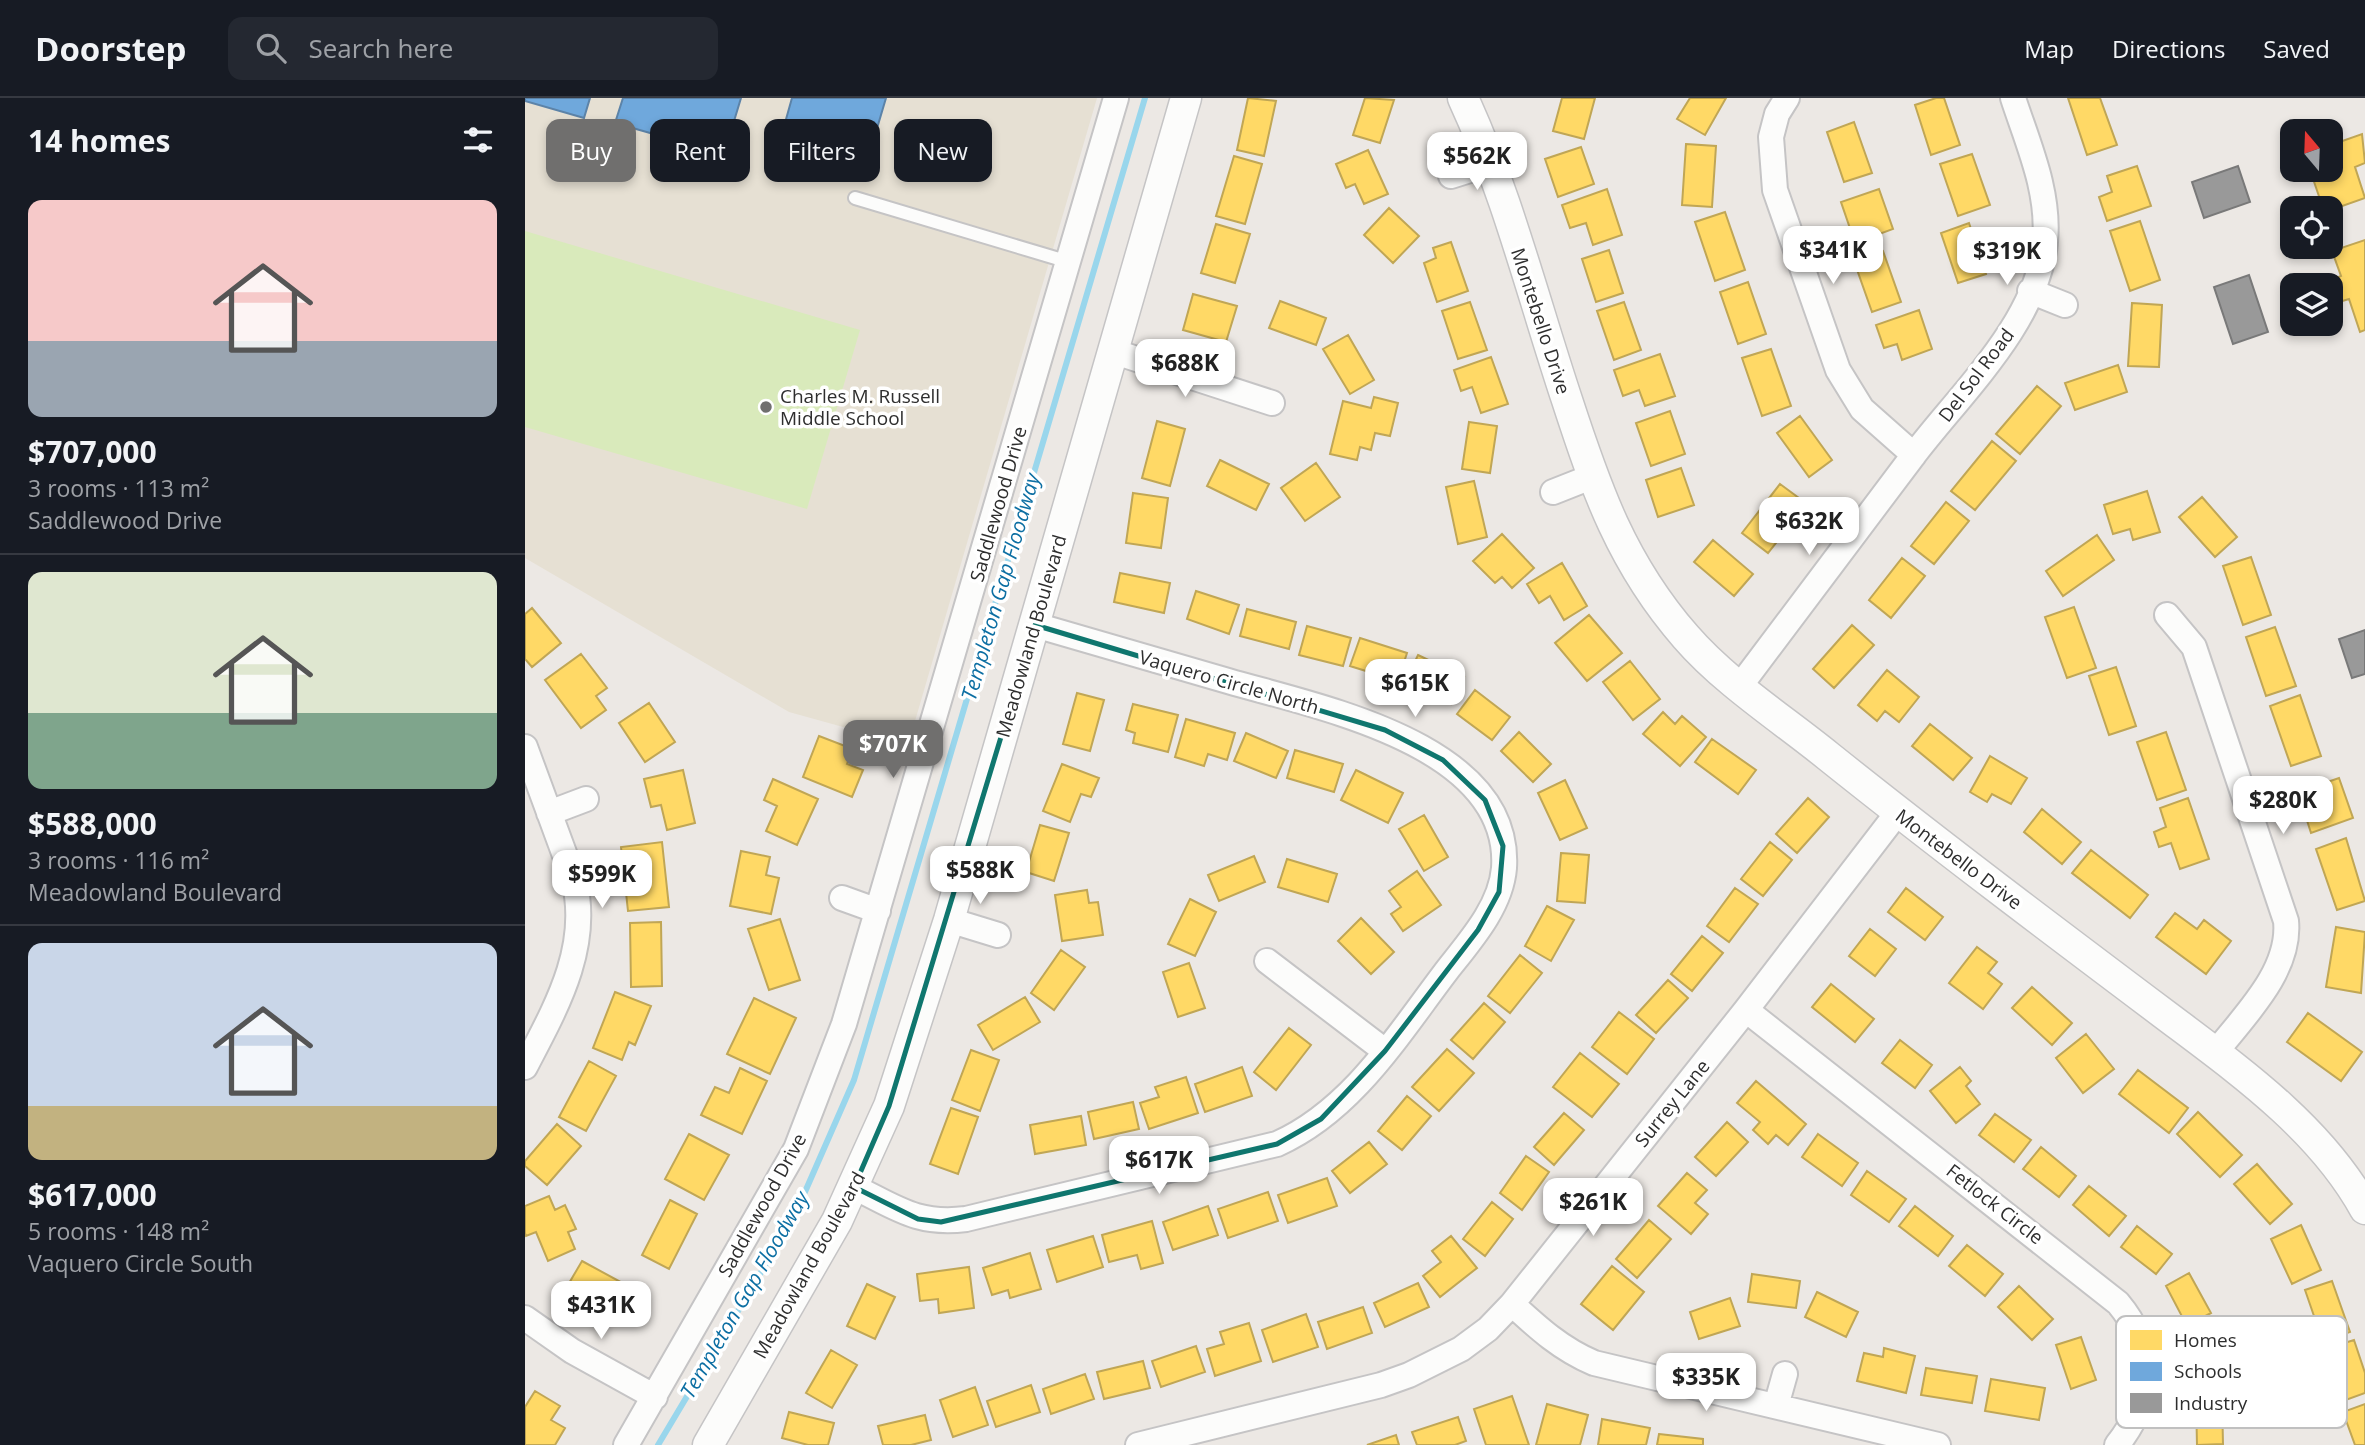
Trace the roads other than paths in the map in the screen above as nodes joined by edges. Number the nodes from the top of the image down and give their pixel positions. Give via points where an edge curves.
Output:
1 (1117, 98) edge
2 (1186, 98) edge
3 (1463, 98) edge
4 (1787, 98) edge
5 (2013, 98) edge
6 (1489, 164) junction
7 (1451, 176) dead end
8 (855, 198) dead end
9 (1069, 262) junction
10 (2030, 291) junction
11 (2065, 304) dead end
12 (1112, 351) junction
13 (1272, 403) dead end
14 (1914, 455) junction
15 (1591, 477) junction
16 (1553, 492) dead end
17 (2167, 615) dead end
18 (1035, 625) junction
19 (1740, 686) junction
20 (525, 747) edge
21 (586, 799) dead end
22 (1898, 812) junction
23 (549, 813) junction
24 (842, 898) dead end
25 (879, 911) junction
26 (949, 920) junction
27 (998, 935) dead end
28 (1267, 961) dead end
29 (1746, 1010) junction
30 (1385, 1051) junction
31 (2215, 1053) junction
32 (525, 1067) edge
33 (854, 1187) junction
34 (2365, 1209) edge
35 (1512, 1304) junction
36 (2127, 1316) edge
37 (525, 1318) edge
38 (1784, 1374) dead end
39 (655, 1397) junction
40 (1776, 1406) junction
41 (2128, 1428) edge
42 (626, 1445) edge
43 (708, 1445) edge
44 (1138, 1445) edge
45 (1938, 1445) edge
46 (2117, 1445) edge

1 - 9 street, Saddlewood Drive
2 - 12 street, Meadowland Boulevard
3 - 6 street, Montebello Drive
4 - 14 street via 1771,137 1775,190 1838,370 1862,409
5 - 10 street, Del Sol Road via 2038,171 2044,213 2045,242
6 - 7 street
6 - 15 street, Montebello Drive
8 - 9 lane
9 - 25 street, Saddlewood Drive
10 - 11 street
10 - 14 street, Del Sol Road via 2001,346
12 - 13 street
12 - 18 street, Meadowland Boulevard
14 - 19 street, Del Sol Road
15 - 16 street
15 - 19 street, Montebello Drive via 1620,542 1651,594 1690,642
17 - 31 street via 2194,647 2288,936 2272,977
18 - 26 street, Meadowland Boulevard
18 - 30 street, Vaquero Circle North via 1357,719 1443,760 1485,800 1503,846 1499,892 1478,930
19 - 22 street, Montebello Drive
20 - 23 street
21 - 23 street
22 - 29 street, Surrey Lane
22 - 31 street, Montebello Drive
23 - 32 street via 575,880 580,929 566,981
24 - 25 street
25 - 39 street, Saddlewood Drive via 844,1024 796,1149
26 - 27 street
26 - 33 street, Meadowland Boulevard via 889,1106
28 - 30 street
29 - 35 street, Surrey Lane
29 - 36 street, Fetlock Circle via 2118,1303
30 - 33 street, Vaquero Circle North via 1342,1102 1300,1133 1276,1144 941,1222 918,1219
31 - 34 street, Montebello Drive via 2314,1140 2341,1170
33 - 43 street, Meadowland Boulevard
35 - 40 street via 1549,1338 1594,1363
35 - 44 street, Surrey Lane via 1461,1349 1409,1376
37 - 39 street via 572,1351
38 - 40 street
39 - 42 street, Saddlewood Drive
40 - 45 street
41 - 46 street, Fetlock Circle

